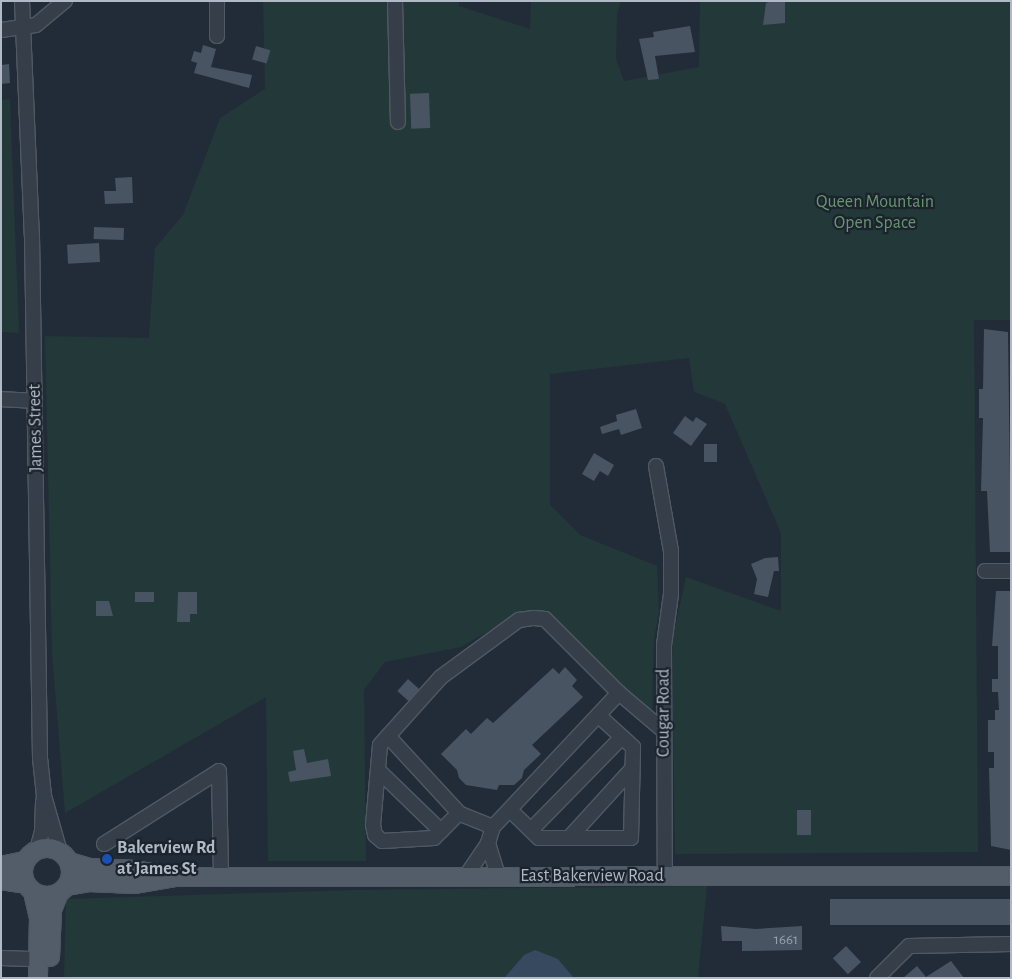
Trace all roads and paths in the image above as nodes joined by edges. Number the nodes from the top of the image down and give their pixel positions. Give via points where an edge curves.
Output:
1 (22, 1) edge
2 (65, 1) edge
3 (217, 1) edge
4 (395, 1) edge
5 (23, 29) junction
6 (1, 30) edge
7 (217, 36) dead end
8 (398, 122) dead end
9 (1, 399) edge
10 (35, 401) junction
11 (656, 466) dead end
12 (984, 571) dead end
13 (1011, 571) edge
14 (619, 693) junction
15 (599, 716) junction
16 (664, 731) junction
17 (388, 736) junction
18 (622, 736) junction
19 (378, 770) junction
20 (631, 770) junction
21 (44, 796) junction
22 (511, 811) junction
23 (459, 813) junction
24 (493, 827) junction
25 (532, 830) junction
26 (441, 831) junction
27 (569, 838) junction
28 (488, 843) junction
29 (104, 844) dead end
30 (31, 856) junction
31 (65, 857) junction
32 (1, 866) edge
33 (664, 875) junction
34 (466, 876) junction
35 (498, 876) junction
36 (1011, 876) edge
37 (174, 877) junction
38 (221, 877) junction
39 (1, 880) edge
40 (29, 888) junction
41 (63, 890) junction
42 (1011, 944) edge
43 (44, 954) junction
44 (1, 958) edge
45 (38, 978) edge
46 (48, 978) edge
47 (877, 978) edge

1 - 5 street, James Street
2 - 5 street via 36,25
3 - 7 street
4 - 8 street
5 - 6 street
5 - 10 street, James Street
9 - 10 street
10 - 21 street, James Street via 40,758
11 - 16 street, Cougar Road via 672,551 671,594 664,645
12 - 13 street
14 - 15 street
14 - 16 street
14 - 17 street via 545,619 519,620 441,677
15 - 18 street
15 - 22 street
16 - 33 street, Cougar Road
17 - 19 street via 380,745
17 - 23 street
18 - 20 street via 633,747
18 - 25 street
19 - 26 street
19 - 26 street via 372,825 375,835 382,841 392,841 434,838
20 - 27 street
20 - 27 street via 631,838
21 - 30 street via 42,831
21 - 31 street, James Street
22 - 24 street
22 - 25 street
23 - 24 street
23 - 26 street
24 - 28 street
25 - 27 street via 539,838
28 - 34 street
28 - 35 street
29 - 38 street via 219,771
30 - 31 main road via 50,848
30 - 32 main road
30 - 40 main road via 23,874
31 - 37 main road, East Bakerview Road via 90,868 135,870
31 - 41 main road via 71,876
33 - 35 main road, East Bakerview Road
33 - 36 main road, East Bakerview Road
34 - 35 main road, East Bakerview Road
34 - 38 main road, East Bakerview Road
37 - 38 main road, East Bakerview Road
37 - 41 main road, East Bakerview Road via 135,884 89,882
39 - 40 main road
40 - 41 main road via 43,896
40 - 43 main road via 39,918
41 - 43 main road via 52,910
42 - 47 street via 909,946
43 - 44 street
43 - 45 main road
43 - 46 main road

